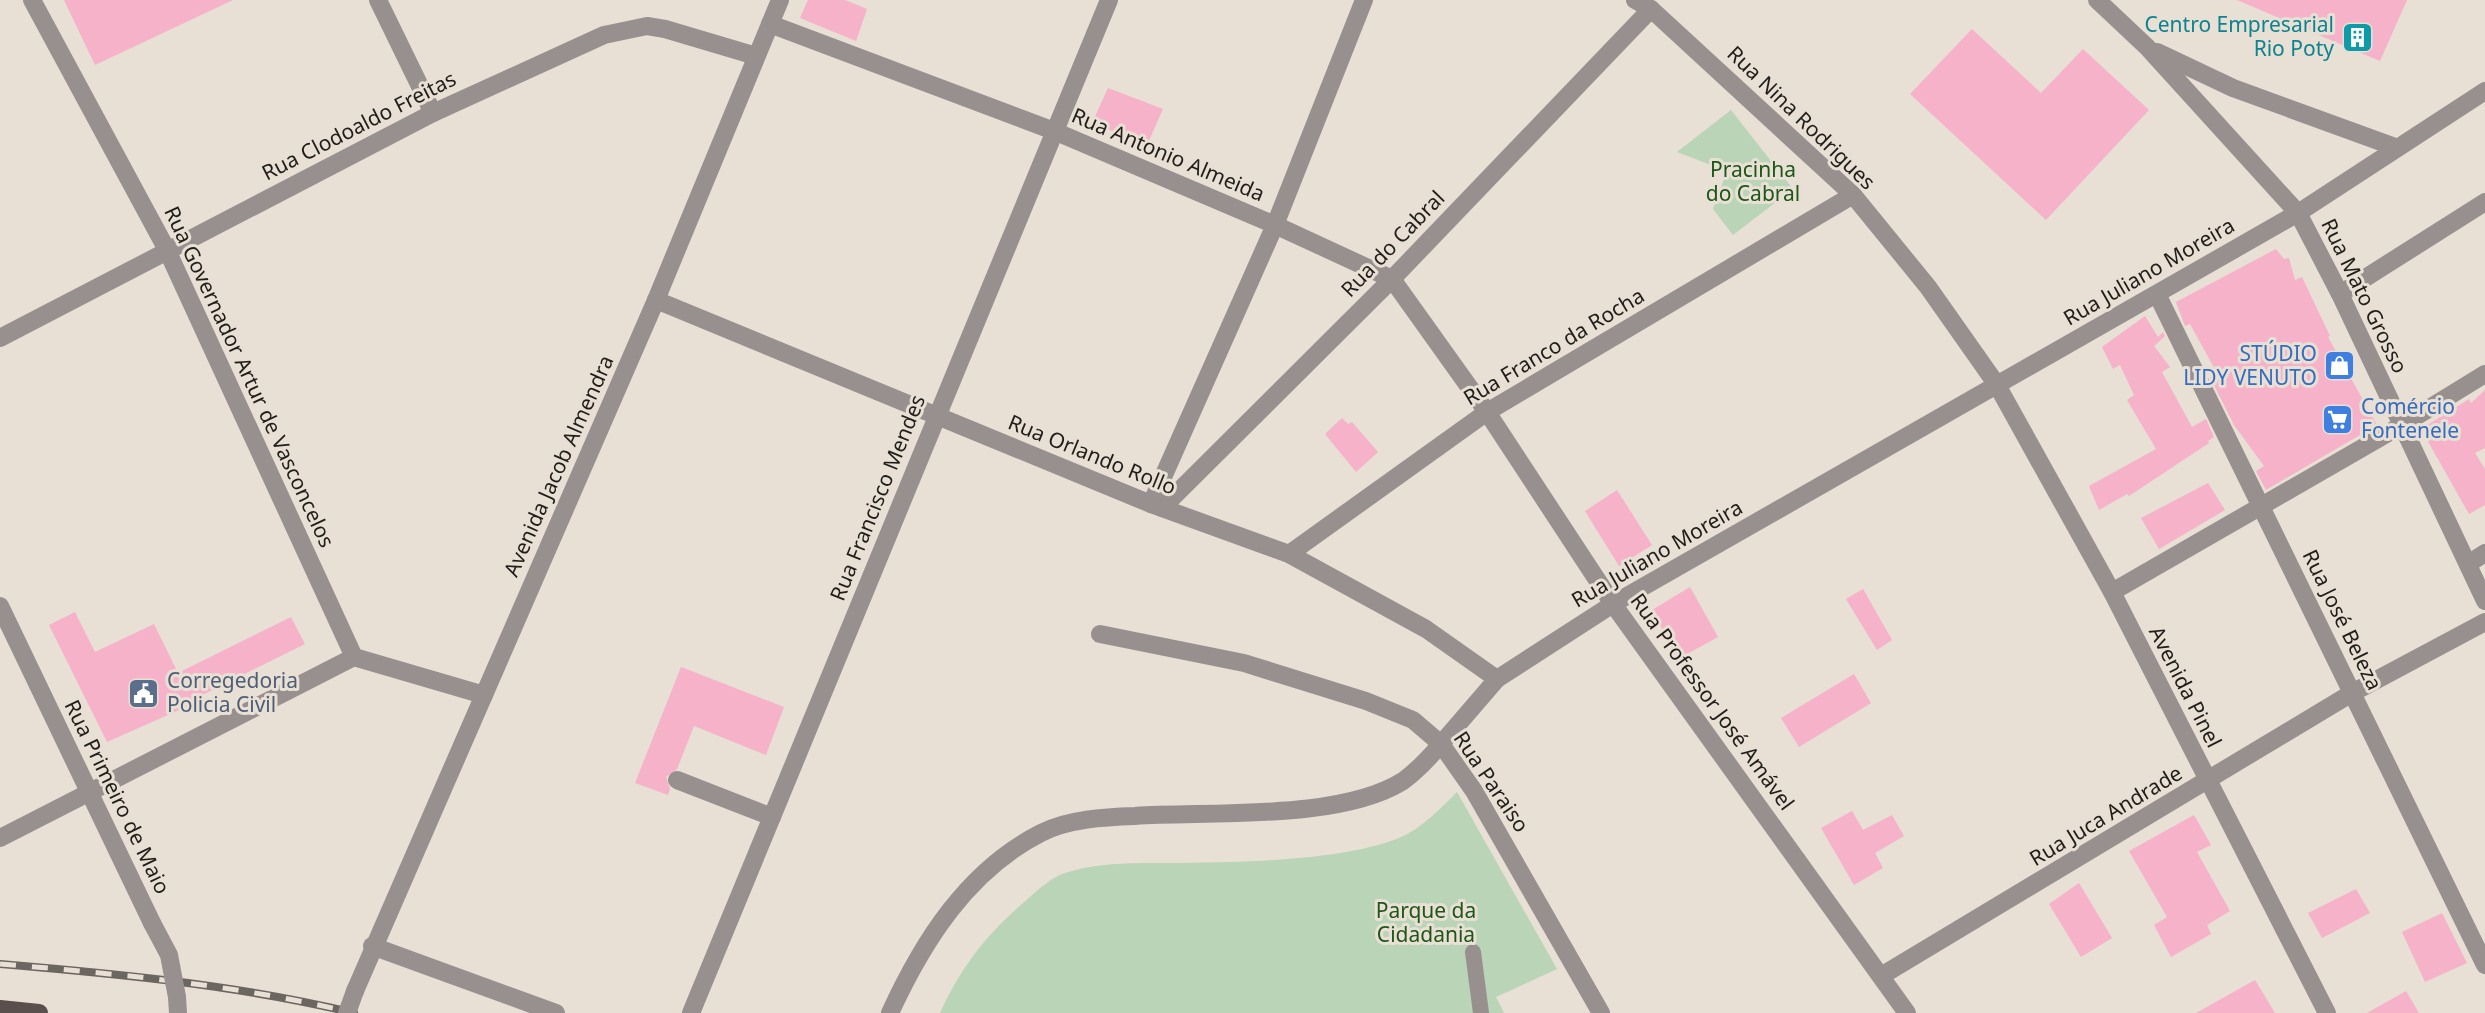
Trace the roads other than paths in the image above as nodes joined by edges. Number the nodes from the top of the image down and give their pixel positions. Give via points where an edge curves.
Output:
1 (32, 0) edge
2 (378, 0) edge
3 (780, 0) edge
4 (1109, 0) edge
5 (1364, 0) edge
6 (1635, 0) edge
7 (2097, 0) edge
8 (1651, 9) junction
9 (771, 24) junction
10 (2147, 47) junction
11 (755, 56) junction
12 (2233, 88) junction
13 (2485, 91) edge
14 (433, 113) junction
15 (2209, 113) junction
16 (1054, 131) junction
17 (2395, 148) junction
18 (1853, 195) junction
19 (2485, 202) edge
20 (2298, 213) junction
21 (1276, 225) junction
22 (167, 250) junction
23 (1392, 279) junction
24 (2157, 294) junction
25 (2340, 294) junction
26 (656, 300) junction
27 (0, 338) edge
28 (2485, 374) edge
29 (1997, 384) junction
30 (1487, 412) junction
31 (936, 417) junction
32 (2402, 425) junction
33 (1156, 506) junction
34 (2261, 506) junction
35 (2485, 553) edge
36 (1289, 554) junction
37 (2468, 564) junction
38 (2112, 592) junction
39 (2485, 601) edge
40 (1613, 604) junction
41 (0, 606) edge
42 (2485, 622) edge
43 (1100, 634) dead end
44 (354, 657) junction
45 (1497, 679) junction
46 (2352, 693) junction
47 (484, 695) junction
48 (1441, 744) junction
49 (677, 780) dead end
50 (2207, 783) junction
51 (89, 794) junction
52 (772, 817) junction
53 (0, 838) edge
54 (372, 946) junction
55 (2485, 965) edge
56 (1881, 975) junction
57 (178, 1005) edge
58 (0, 1009) edge
59 (38, 1013) edge
60 (346, 1013) edge
61 (556, 1013) edge
62 (691, 1013) edge
63 (890, 1013) edge
64 (1470, 1013) edge
65 (1481, 1013) edge
66 (1601, 1013) edge
67 (1907, 1013) edge
68 (2327, 1013) edge

1 - 22 street, Rua Governador Artur de Vasconcelos
2 - 14 street
3 - 9 street, Avenida Jacob Almendra
4 - 16 street, Rua Francisco Mendes
5 - 21 street
6 - 8 street, Rua Nina Rodrigues
7 - 10 street, Rua Mato Grosso
8 - 18 street, Rua Nina Rodrigues
8 - 23 street, Rua do Cabral
9 - 11 street, Avenida Jacob Almendra
9 - 16 street, Rua Antonio Almeida
10 - 12 street, Rua Mato Grosso
10 - 15 street, Rua Mato Grosso
11 - 14 street, Rua Clodoaldo Freitas via 666,29 627,29 590,41
11 - 26 street, Avenida Jacob Almendra
12 - 15 street via 2210,89
12 - 17 street, Rua Mato Grosso
13 - 17 street, Rua Juliano Moreira
14 - 22 street, Rua Clodoaldo Freitas
15 - 20 street, Rua Mato Grosso
16 - 21 street, Rua Antonio Almeida
16 - 31 street, Rua Francisco Mendes
17 - 20 street, Rua Juliano Moreira
18 - 29 street, Rua Nina Rodrigues
18 - 30 street, Rua Franco da Rocha
19 - 25 street
20 - 24 street, Rua Juliano Moreira
20 - 25 street, Rua Mato Grosso
21 - 23 street, Rua Antonio Almeida
21 - 33 street
22 - 27 street, Rua Clodoaldo Freitas
22 - 44 street, Rua Governador Artur de Vasconcelos
23 - 30 street, Rua Antonio Almeida
23 - 33 street, Rua do Cabral
24 - 29 street, Rua Juliano Moreira
24 - 34 street, Rua José Beleza
25 - 32 street, Rua Mato Grosso
26 - 31 street, Rua Orlando Rollo
26 - 47 street, Avenida Jacob Almendra
28 - 32 street
29 - 38 street, Avenida Pinel
29 - 40 street, Rua Juliano Moreira
30 - 36 street, Rua Franco da Rocha
30 - 40 street, Rua Professor José Amável
31 - 33 street, Rua Orlando Rollo
31 - 52 street, Rua Francisco Mendes
32 - 34 street
32 - 37 street, Rua Mato Grosso
33 - 36 street, Rua Orlando Rollo
34 - 38 street
34 - 46 street, Rua José Beleza
35 - 37 street
36 - 45 street, Rua Orlando Rollo via 1426,629
37 - 39 street, Rua Mato Grosso
38 - 50 street, Avenida Pinel
40 - 45 street, Rua Juliano Moreira
40 - 56 street, Rua Professor José Amável
41 - 51 street, Rua Primeiro de Maio
42 - 46 street, Rua Juca Andrade
43 - 48 street, Rua Paraiso via 1300,679 1413,720
44 - 47 street
44 - 51 street
45 - 48 street, Rua Juliano Moreira
46 - 50 street, Rua Juca Andrade
46 - 55 street, Rua José Beleza
47 - 54 street, Avenida Jacob Almendra
48 - 63 street, Rua Juliano Moreira via 1400,782 1336,803 1097,818 1043,831 1010,852 944,915
48 - 66 street, Rua Paraiso via 1505,841
49 - 52 street
50 - 56 street, Rua Juca Andrade
50 - 68 street, Avenida Pinel
51 - 53 street
51 - 57 street, Rua Primeiro de Maio, bridge via 169,955
52 - 62 street, Rua Francisco Mendes
54 - 60 street, Avenida Jacob Almendra, bridge
54 - 61 street
56 - 67 street, Rua Professor José Amável
58 - 59 main road
64 - 65 street via 1469,955

